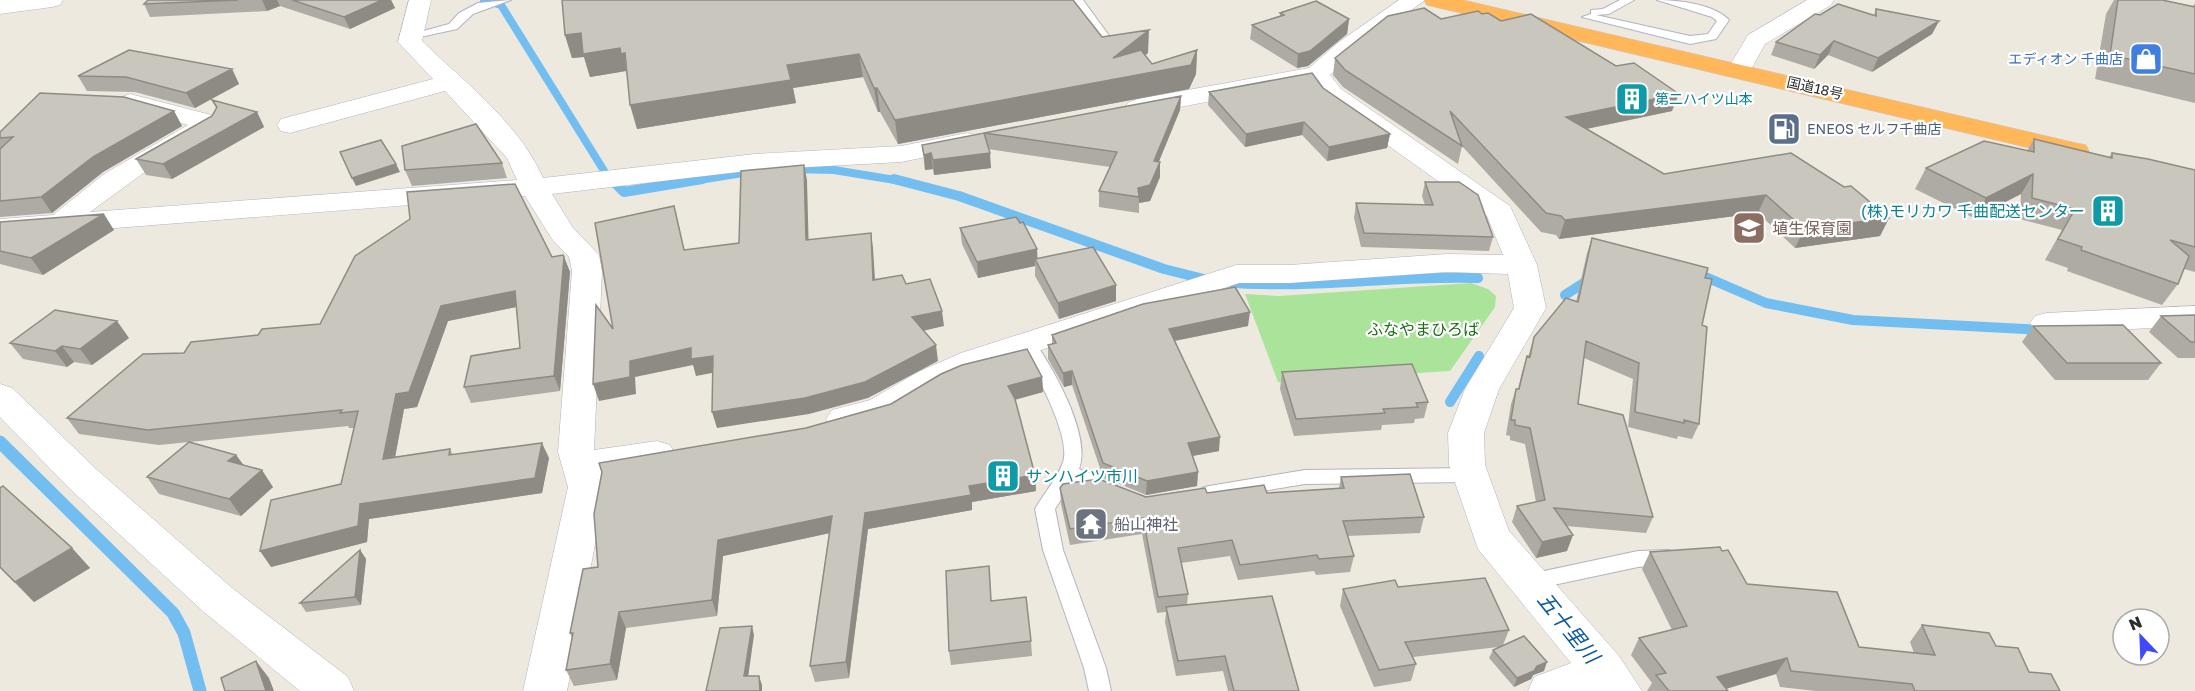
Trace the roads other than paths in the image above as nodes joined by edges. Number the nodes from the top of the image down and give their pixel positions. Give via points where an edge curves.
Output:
1 (52, 0) edge
2 (420, 0) edge
3 (505, 0) edge
4 (1077, 0) edge
5 (1414, 0) edge
6 (1435, 0) edge
7 (1628, 0) edge
8 (1663, 0) edge
9 (1823, 0) edge
10 (0, 7) edge
11 (411, 36) junction
12 (1107, 41) edge
13 (1739, 70) junction
14 (1317, 74) junction
15 (449, 82) junction
16 (110, 101) edge
17 (1112, 112) edge
18 (290, 125) dead end
19 (994, 135) edge
20 (2104, 157) edge
21 (534, 188) junction
22 (62, 223) junction
23 (0, 228) edge
24 (1522, 265) junction
25 (2195, 316) edge
26 (2046, 323) edge
27 (1026, 342) junction
28 (0, 396) edge
29 (810, 429) edge
30 (683, 450) edge
31 (580, 466) junction
32 (1067, 471) junction
33 (1471, 475) junction
34 (1125, 496) edge
35 (1191, 496) edge
36 (1690, 556) edge
37 (1530, 582) junction
38 (1612, 680) edge
39 (332, 691) edge
40 (545, 691) edge
41 (1100, 691) edge
42 (1550, 691) edge

1 - 10 street
2 - 11 street
3 - 11 lane via 474,8 457,19 453,27
4 - 12 lane
5 - 14 street via 1347,47
6 - 13 highway, 国道18号
7 - 8 lane via 1605,12 1591,14 1690,40 1712,37 1723,20
9 - 13 street via 1756,40
11 - 15 street via 410,42
13 - 20 highway, 国道18号
14 - 17 street
14 - 24 street via 1332,94 1500,212
15 - 18 street
15 - 21 street via 520,156
16 - 22 street via 134,102 210,123 127,172 80,204
19 - 21 street via 901,154 755,162
21 - 22 street
21 - 31 street via 562,233 584,255 587,271 576,452
22 - 23 street
24 - 27 street via 1447,263 1236,274
24 - 33 street via 1530,308 1482,389 1467,433 1467,465
25 - 26 street
27 - 29 street via 941,375 881,409
27 - 32 lane via 1038,357 1071,438 1073,461
28 - 39 street via 83,479 218,600
30 - 31 street
31 - 40 street via 587,487
32 - 34 lane
32 - 41 lane via 1045,509 1053,550
33 - 35 lane via 1305,477
33 - 37 street via 1492,538
36 - 37 lane via 1638,559
37 - 38 street
38 - 42 street

